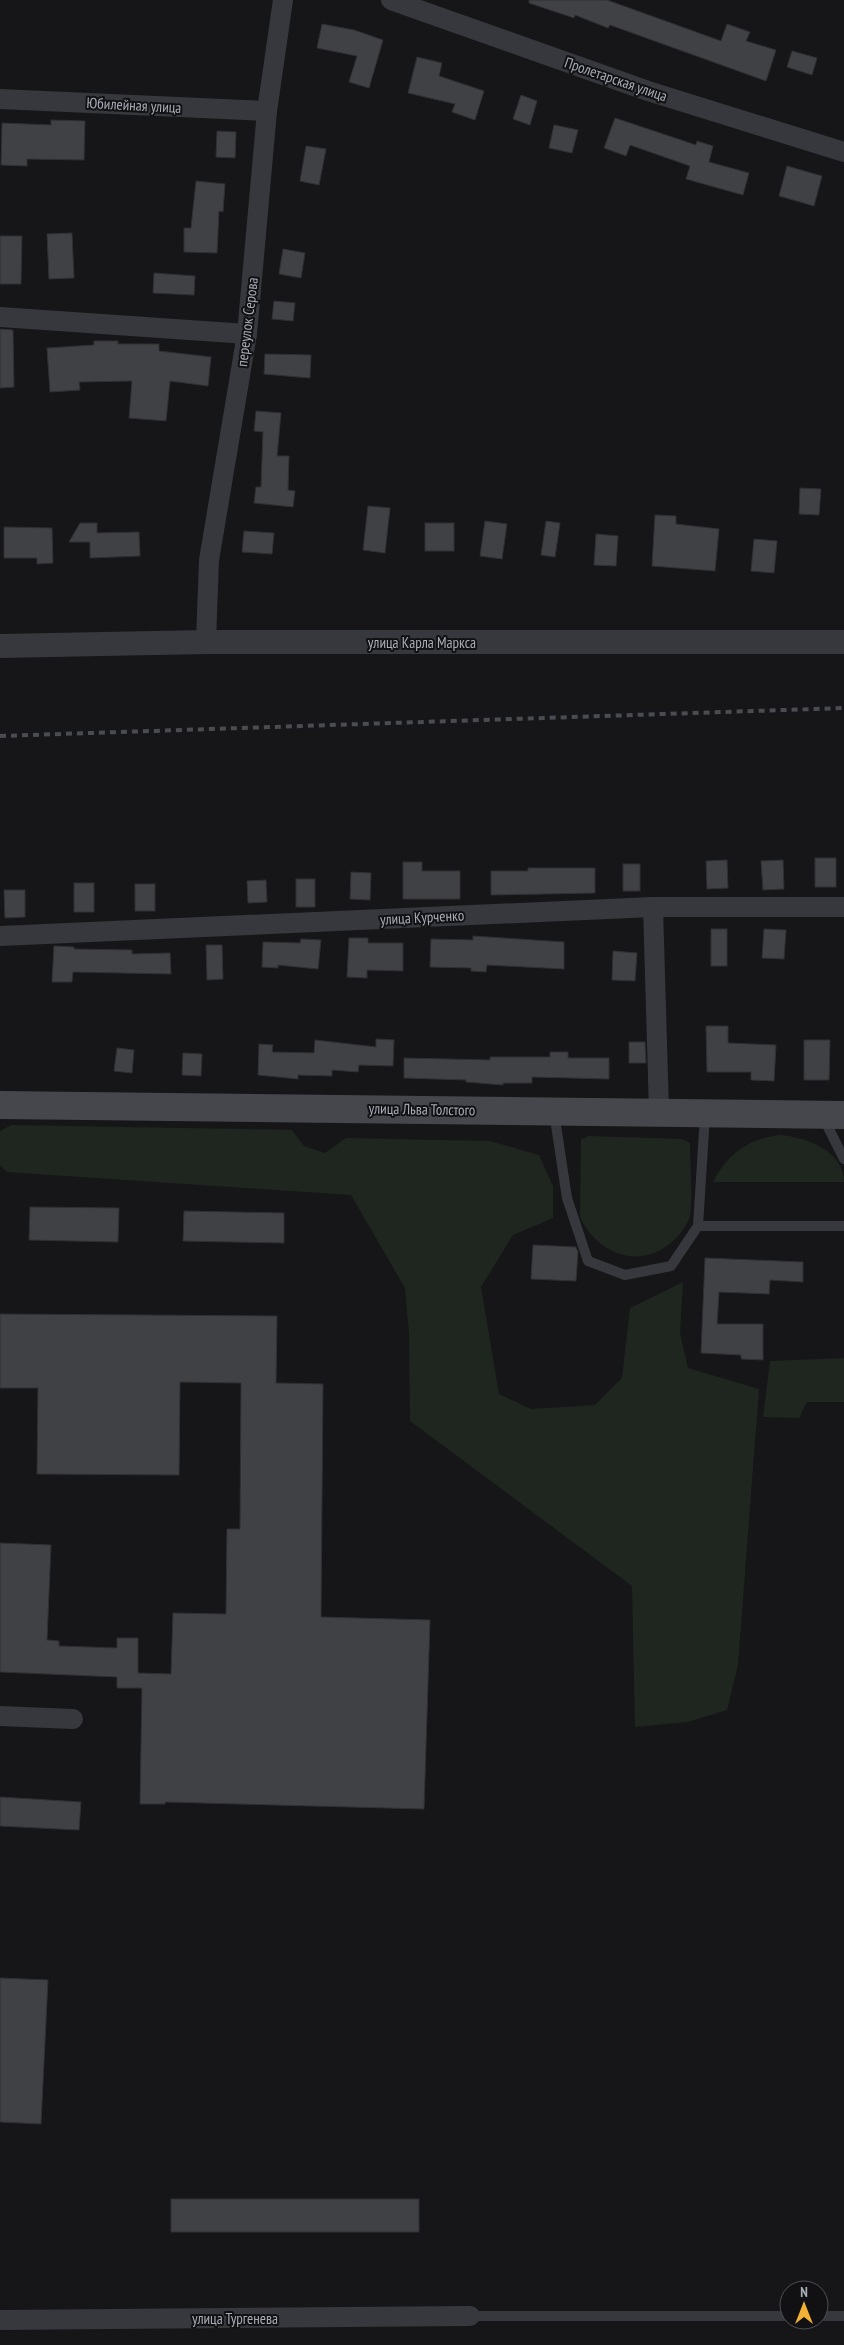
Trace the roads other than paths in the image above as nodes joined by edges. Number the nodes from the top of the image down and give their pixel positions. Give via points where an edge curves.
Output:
1 (283, 0) edge
2 (391, 0) edge
3 (0, 99) edge
4 (267, 111) junction
5 (844, 152) edge
6 (0, 317) edge
7 (247, 334) junction
8 (206, 642) junction
9 (844, 642) edge
10 (0, 646) edge
11 (653, 907) junction
12 (844, 907) edge
13 (0, 936) edge
14 (0, 1105) edge
15 (554, 1110) junction
16 (659, 1112) junction
17 (705, 1112) junction
18 (833, 1114) edge
19 (844, 1159) edge
20 (698, 1226) junction
21 (844, 1226) edge
22 (0, 1716) edge
23 (73, 1719) dead end
24 (470, 2316) joint
25 (779, 2316) edge
26 (829, 2316) edge
27 (844, 2316) edge
28 (0, 2320) edge

1 - 4 street, переулок Серова
2 - 5 street, Пролетарская улица via 648,91
3 - 4 street, Юбилейная улица
4 - 7 street, переулок Серова
6 - 7 street
7 - 8 street, переулок Серова via 209,560
8 - 9 street, улица Карла Маркса
8 - 10 street, улица Карла Маркса
11 - 12 street, улица Курченко
11 - 13 street, улица Курченко
11 - 16 street
14 - 15 main road, улица Льва Толстого
15 - 16 main road, улица Льва Толстого
15 - 20 lane via 567,1198 588,1260 625,1275 671,1266
16 - 17 main road, улица Льва Толстого
17 - 18 main road, улица Льва Толстого
17 - 20 lane
18 - 19 lane
20 - 21 lane
22 - 23 street
24 - 25 lane
24 - 28 street, улица Тургенева
26 - 27 lane

